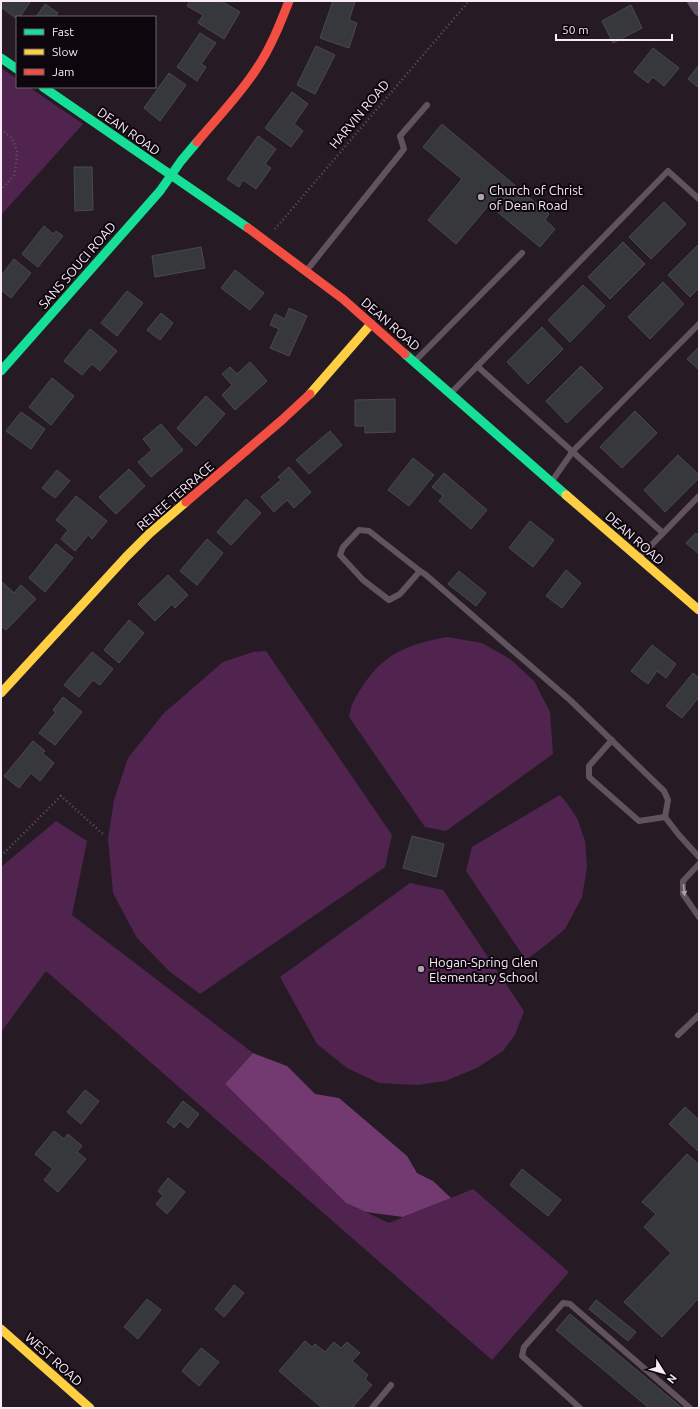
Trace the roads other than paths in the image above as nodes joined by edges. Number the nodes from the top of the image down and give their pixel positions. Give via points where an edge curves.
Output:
1 (289, 1) edge
2 (693, 1) edge
3 (699, 10) edge
4 (1, 58) edge
5 (16, 68) edge
6 (44, 88) edge
7 (428, 105) dead end
8 (169, 174) junction
9 (699, 199) edge
10 (522, 253) dead end
11 (306, 272) junction
12 (371, 324) junction
13 (699, 324) edge
14 (414, 362) junction
15 (477, 366) junction
16 (1, 371) edge
17 (450, 394) junction
18 (573, 451) junction
19 (551, 482) junction
20 (699, 496) edge
21 (663, 533) junction
22 (638, 558) junction
23 (420, 571) junction
24 (699, 610) edge
25 (1, 693) edge
26 (612, 740) junction
27 (665, 816) junction
28 (699, 857) edge
29 (699, 864) edge
30 (699, 917) edge
31 (699, 1015) edge
32 (678, 1035) dead end
33 (1, 1329) edge
34 (391, 1385) dead end
35 (90, 1408) edge
36 (372, 1408) edge
37 (580, 1408) edge
38 (690, 1408) edge

1 - 8 street, SANS SOUCI ROAD via 280,25 252,77
2 - 3 street
4 - 5 street
6 - 8 street, DEAN ROAD
7 - 11 lane via 400,136 404,149
8 - 11 street, DEAN ROAD via 265,240
8 - 16 street, SANS SOUCI ROAD via 160,191
9 - 15 lane via 668,171
10 - 14 lane
11 - 12 street, DEAN ROAD
12 - 14 street, DEAN ROAD
12 - 25 street, RENEE TERRACE via 307,397 150,533
13 - 18 lane
14 - 17 street, DEAN ROAD
15 - 17 lane
15 - 18 lane
17 - 19 street, DEAN ROAD
18 - 19 lane
18 - 21 lane
19 - 22 street, DEAN ROAD
20 - 21 lane
21 - 22 lane
22 - 24 street, DEAN ROAD
23 - 23 lane via 369,531 359,530 343,547 340,555 363,580 389,600 400,594
23 - 26 lane via 564,695
26 - 27 lane via 664,791 668,800
26 - 27 lane via 589,766 590,778 638,821
27 - 28 lane
29 -> 30 lane via 683,881 683,894
31 - 32 lane
33 - 35 street, WEST ROAD
34 - 36 lane
37 - 38 lane via 522,1356 524,1347 563,1303 570,1304

